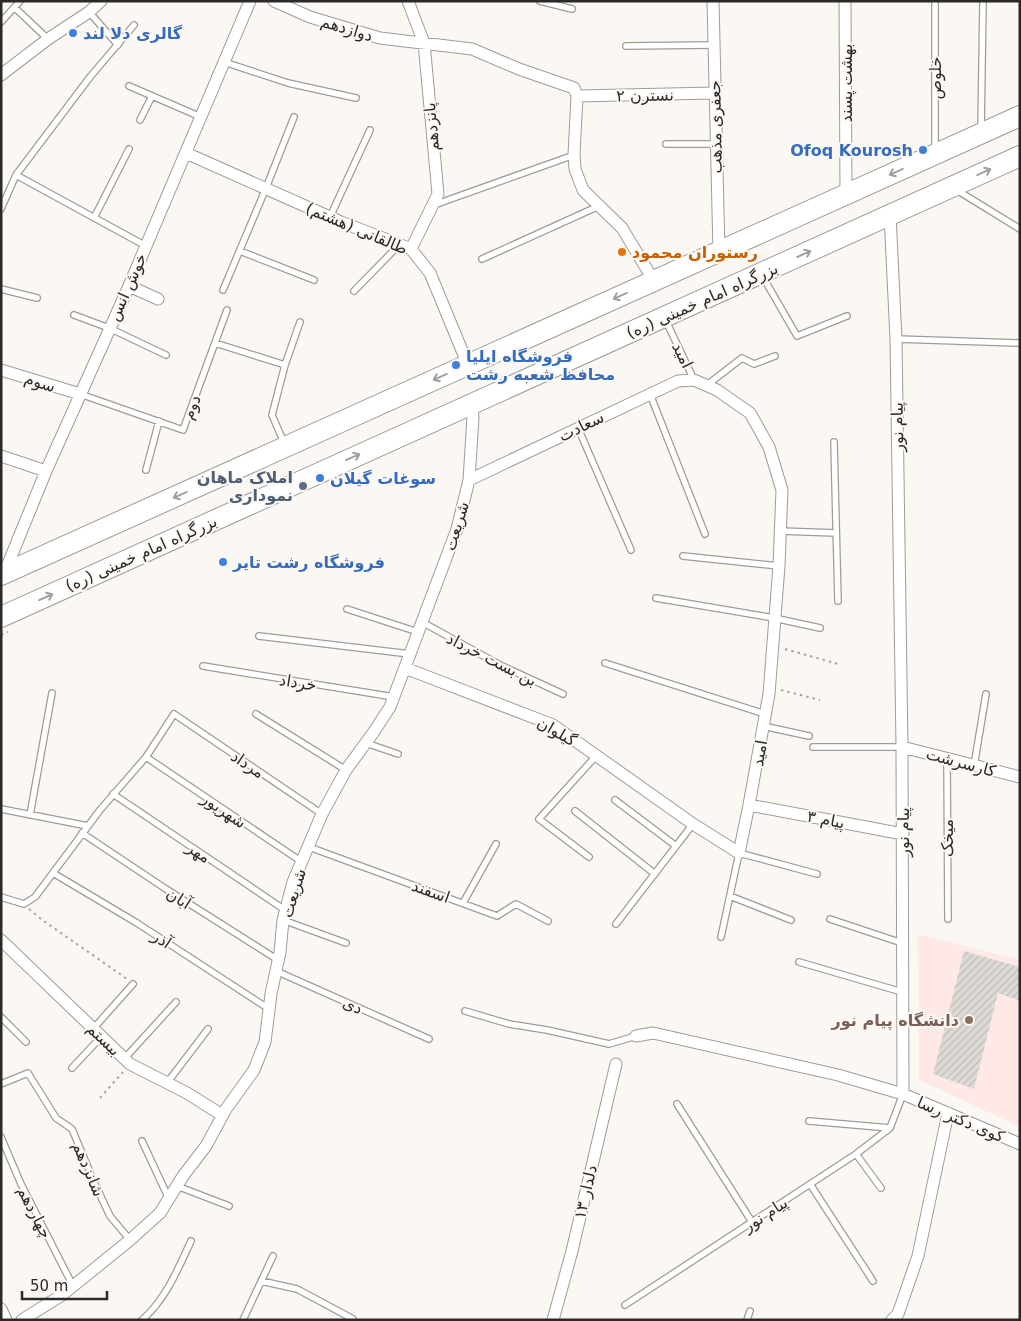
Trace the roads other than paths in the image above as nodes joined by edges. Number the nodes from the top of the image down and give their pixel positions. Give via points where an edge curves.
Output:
1 (20, 1) edge
2 (101, 1) edge
3 (250, 1) edge
4 (274, 1) edge
5 (408, 1) edge
6 (540, 1) edge
7 (713, 1) edge
8 (845, 1) edge
9 (935, 1) edge
10 (983, 1) edge
11 (15, 8) junction
12 (572, 9) dead end
13 (90, 12) junction
14 (1, 22) edge
15 (134, 25) dead end
16 (48, 39) junction
17 (424, 43) junction
18 (118, 44) junction
19 (713, 45) junction
20 (626, 46) dead end
21 (224, 62) junction
22 (1, 75) edge
23 (129, 86) dead end
24 (714, 93) junction
25 (152, 96) junction
26 (576, 96) junction
27 (356, 98) dead end
28 (1020, 116) edge
29 (201, 117) junction
30 (294, 117) dead end
31 (140, 120) dead end
32 (370, 130) dead end
33 (980, 134) junction
34 (666, 144) dead end
35 (716, 144) junction
36 (129, 149) dead end
37 (186, 153) junction
38 (935, 154) junction
39 (574, 155) junction
40 (1020, 156) edge
41 (16, 175) junction
42 (951, 187) junction
43 (266, 188) junction
44 (846, 194) junction
45 (432, 206) junction
46 (599, 206) junction
47 (1, 209) edge
48 (890, 215) junction
49 (330, 217) junction
50 (94, 218) junction
51 (1020, 229) edge
52 (399, 245) junction
53 (146, 246) junction
54 (411, 249) junction
55 (240, 250) junction
56 (718, 252) junction
57 (482, 259) dead end
58 (760, 273) junction
59 (314, 280) dead end
60 (654, 281) junction
61 (129, 286) junction
62 (1, 289) edge
63 (223, 290) dead end
64 (354, 291) dead end
65 (38, 298) dead end
66 (158, 300) dead end
67 (227, 310) dead end
68 (74, 315) dead end
69 (847, 316) dead end
70 (664, 317) junction
71 (300, 322) dead end
72 (109, 328) junction
73 (896, 339) junction
74 (215, 343) junction
75 (1020, 343) edge
76 (166, 355) dead end
77 (775, 356) dead end
78 (285, 365) junction
79 (468, 365) junction
80 (1, 370) edge
81 (694, 380) junction
82 (707, 385) junction
83 (650, 393) junction
84 (80, 394) junction
85 (471, 404) junction
86 (159, 421) junction
87 (578, 428) junction
88 (834, 442) dead end
89 (286, 447) junction
90 (1, 456) edge
91 (146, 470) dead end
92 (46, 471) junction
93 (469, 480) junction
94 (780, 531) junction
95 (836, 533) junction
96 (705, 534) dead end
97 (631, 550) dead end
98 (683, 556) dead end
99 (779, 566) junction
100 (3, 575) edge
101 (656, 598) dead end
102 (838, 601) dead end
103 (347, 610) dead end
104 (1, 617) edge
105 (774, 618) junction
106 (420, 627) junction
107 (820, 628) dead end
108 (259, 636) dead end
109 (410, 654) junction
110 (605, 663) dead end
111 (203, 666) dead end
112 (405, 668) junction
113 (52, 693) dead end
114 (563, 694) dead end
115 (986, 694) dead end
116 (394, 697) junction
117 (256, 714) dead end
118 (766, 714) junction
119 (763, 726) junction
120 (809, 736) dead end
121 (366, 743) junction
122 (813, 747) dead end
123 (902, 747) junction
124 (398, 754) dead end
125 (596, 756) junction
126 (146, 757) junction
127 (947, 758) junction
128 (974, 766) junction
129 (346, 770) junction
130 (1020, 777) edge
131 (112, 794) junction
132 (615, 800) dead end
133 (749, 805) junction
134 (1, 810) edge
135 (575, 811) dead end
136 (322, 814) junction
137 (30, 815) junction
138 (693, 824) junction
139 (88, 826) junction
140 (82, 833) junction
141 (903, 834) junction
142 (496, 844) dead end
143 (676, 846) junction
144 (309, 847) junction
145 (739, 853) junction
146 (589, 857) dead end
147 (302, 862) junction
148 (53, 872) junction
149 (655, 874) junction
150 (817, 874) dead end
151 (730, 896) junction
152 (1, 897) edge
153 (463, 903) junction
154 (284, 915) junction
155 (830, 919) dead end
156 (948, 919) dead end
157 (792, 920) dead end
158 (548, 921) dead end
159 (616, 924) dead end
160 (721, 937) dead end
161 (1, 940) edge
162 (346, 943) dead end
163 (902, 943) junction
164 (799, 962) dead end
165 (277, 965) junction
166 (133, 984) road end
167 (902, 992) junction
168 (176, 1002) dead end
169 (269, 1009) junction
170 (465, 1011) dead end
171 (1, 1017) edge
172 (208, 1029) dead end
173 (97, 1033) junction
174 (636, 1036) joint
175 (429, 1039) dead end
176 (26, 1042) dead end
177 (127, 1062) junction
178 (616, 1064) dead end
179 (72, 1068) dead end
180 (167, 1083) junction
181 (1, 1084) edge
182 (903, 1094) junction
183 (678, 1104) dead end
184 (948, 1113) junction
185 (222, 1116) junction
186 (808, 1121) dead end
187 (890, 1128) junction
188 (1, 1137) edge
189 (142, 1141) dead end
190 (1020, 1144) edge
191 (856, 1154) junction
192 (810, 1184) junction
193 (177, 1186) junction
194 (882, 1188) dead end
195 (169, 1199) junction
196 (229, 1206) dead end
197 (752, 1222) junction
198 (130, 1240) junction
199 (191, 1241) dead end
200 (273, 1256) dead end
201 (261, 1281) junction
202 (872, 1281) dead end
203 (73, 1286) junction
204 (625, 1305) dead end
205 (1, 1309) edge
206 (750, 1311) dead end
207 (353, 1319) edge
208 (6, 1320) edge
209 (22, 1320) edge
210 (142, 1320) edge
211 (243, 1320) edge
212 (553, 1320) edge
213 (748, 1320) edge
214 (892, 1320) edge

1 - 11 lane
2 - 13 street
3 - 21 street, خوش انس
4 - 17 street, دوازدهم via 310,17 380,38
5 - 17 street, پانزدهم
6 - 12 lane
7 - 19 street, جعفری مذهب
8 - 44 street, بهشت پسند
9 - 38 lane, خلوص
10 - 33 lane
11 - 14 lane
11 - 16 lane
13 - 16 street
13 - 18 lane
15 - 18 lane
16 - 22 street
17 - 26 street, دوازدهم via 472,48 574,88
17 - 45 street, پانزدهم via 438,194
18 - 41 lane
19 - 20 lane
19 - 24 street, جعفری مذهب
21 - 27 lane via 288,83
21 - 29 street, خوش انس
23 - 25 lane
24 - 26 street, نسترن ۲
24 - 35 street, جعفری مذهب
25 - 29 lane
25 - 31 lane
26 - 39 street
28 - 33 highway
29 - 37 street, خوش انس
30 - 43 lane
32 - 49 lane
33 - 38 highway
34 - 35 lane
35 - 56 street, جعفری مذهب
36 - 50 lane
37 - 43 street, طالقانی (هشتم)
37 - 53 street, خوش انس
38 -> 44 highway
39 - 45 lane
39 - 46 street via 583,190
42 -> 40 highway, بزرگراه امام خمینی (ره)
41 - 47 lane
41 - 50 lane
42 - 48 highway, بزرگراه امام خمینی (ره)
42 - 51 lane
43 - 49 street, طالقانی (هشتم)
43 - 55 lane
44 - 56 highway
45 - 54 street, پانزدهم
46 - 57 lane
46 - 60 street via 622,228
58 -> 48 highway, بزرگراه امام خمینی (ره)
48 - 73 street, پیام نور
49 - 52 street, طالقانی (هشتم)
50 - 53 lane
52 - 54 street, طالقانی (هشتم)
52 - 64 lane
53 - 61 street, خوش انس
54 - 79 street, طالقانی (هشتم) via 430,273
55 - 59 lane
55 - 63 lane
56 - 60 highway
58 - 69 lane via 797,336
58 - 70 highway, بزرگراه امام خمینی (ره)
60 -> 79 highway
61 - 66 street
61 - 72 street, خوش انس
62 - 65 lane
67 - 74 lane, دوم
68 - 72 lane
70 - 81 lane, امید
70 - 85 highway, بزرگراه امام خمینی (ره)
71 - 78 lane
72 - 76 lane
72 - 84 street, خوش انس
73 - 75 lane
73 - 123 street, پیام نور
74 - 78 lane
74 - 86 lane, دوم via 182,430
77 - 82 lane via 754,364 742,358
78 - 89 lane via 272,415
79 -> 89 highway
80 - 84 street, سوم
81 - 82 street, امید
81 - 83 street, سعادت via 678,381
82 - 94 street, امید via 750,413 770,447 782,490
83 - 87 street, سعادت
83 - 96 lane
84 - 86 lane, دوم
84 - 92 street, خوش انس
85 - 93 street, شریعت
104 -> 85 highway, بزرگراه امام خمینی (ره)
86 - 91 lane
87 - 93 street, سعادت
87 - 97 lane
88 - 95 lane
89 -> 100 highway
90 - 92 street
92 - 100 street, خوش انس
93 - 106 street, شریعت via 457,529
94 - 95 lane
94 - 99 street, امید
95 - 102 lane
98 - 99 lane
99 - 105 street, امید
101 - 105 lane
103 - 106 lane, بن بست خرداد
105 - 107 lane
105 - 118 street, امید
106 - 109 street, شریعت
106 - 114 lane, بن بست خرداد
108 - 109 lane
109 - 112 street, شریعت
110 - 118 lane
111 - 116 lane, خرداد
112 - 116 street, شریعت
112 - 125 street, گیلوان via 554,725
113 - 137 lane
115 - 128 lane
116 - 121 street, شریعت
117 - 129 lane
118 - 119 street, امید
119 - 120 lane
119 - 133 street, امید
121 - 124 lane
121 - 129 street, شریعت
122 - 123 lane
123 - 127 street, کارسرشت
123 - 141 street, پیام نور
125 - 138 street, گیلوان
125 - 146 lane via 539,818
126 - 131 lane
126 - 136 lane, مرداد via 174,714
126 - 147 lane, شهریور
127 - 128 street, کارسرشت
127 - 156 lane, میخک
128 - 130 street, کارسرشت
129 - 136 street, شریعت
131 - 139 lane
131 - 154 lane, مهر
132 - 143 lane
133 - 141 street, پیام ۳
133 - 145 street, امید
134 - 137 lane
135 - 149 lane
136 - 144 street, شریعت
137 - 139 lane
138 - 143 lane
138 - 145 street, گیلوان
139 - 140 lane
140 - 148 lane
140 - 165 lane, آبان
141 - 163 street, پیام نور
142 - 153 lane
143 - 149 lane
144 - 147 street, شریعت
144 - 153 lane, اسفند
145 - 150 lane
145 - 151 lane, امید
147 - 154 street, شریعت
148 - 152 lane via 35,897 24,904
148 - 169 lane, آذر
149 - 159 lane
151 - 157 lane
151 - 160 lane, امید
153 - 158 lane, اسفند via 497,916 516,904
154 - 162 lane, مهر
154 - 165 street, شریعت
155 - 163 lane
161 - 173 street, بیستم
163 - 167 street, پیام نور
164 - 167 lane
165 - 169 street, شریعت
165 - 175 lane, دی
166 - 173 lane
167 - 182 street, پیام نور
168 - 177 lane
169 - 185 street, شریعت via 265,1042 254,1070
170 - 174 lane via 509,1024 608,1044
171 - 176 lane
172 - 180 lane
173 - 177 street, بیستم
173 - 179 lane
174 - 182 street, کوی دکتر رسا via 653,1034 838,1074
177 - 180 street, بیستم
178 - 212 street, دلدار ۱۳
180 - 185 street, بیستم
181 - 198 lane, شانزدهم via 28,1074 56,1118 72,1129 110,1216
182 - 184 street, کوی دکتر رسا
182 - 187 lane, پیام نور
183 - 197 lane
184 - 190 street, کوی دکتر رسا
184 - 214 street via 918,1256 898,1314
185 - 193 street, شریعت via 206,1146
186 - 187 lane
187 - 191 lane, پیام نور
188 - 203 lane, چهاردهم
189 - 195 lane
191 - 192 lane, پیام نور
191 - 194 lane
192 - 197 lane, پیام نور
192 - 202 lane
193 - 195 street, شریعت
193 - 196 lane
195 - 198 street, شریعت via 160,1213
197 - 204 lane, پیام نور
198 - 203 street, شریعت
199 - 210 lane via 172,1281 150,1314
200 - 201 lane
201 - 207 lane via 297,1289
201 - 211 lane
203 - 209 street, شریعت
205 - 208 street
206 - 213 lane

